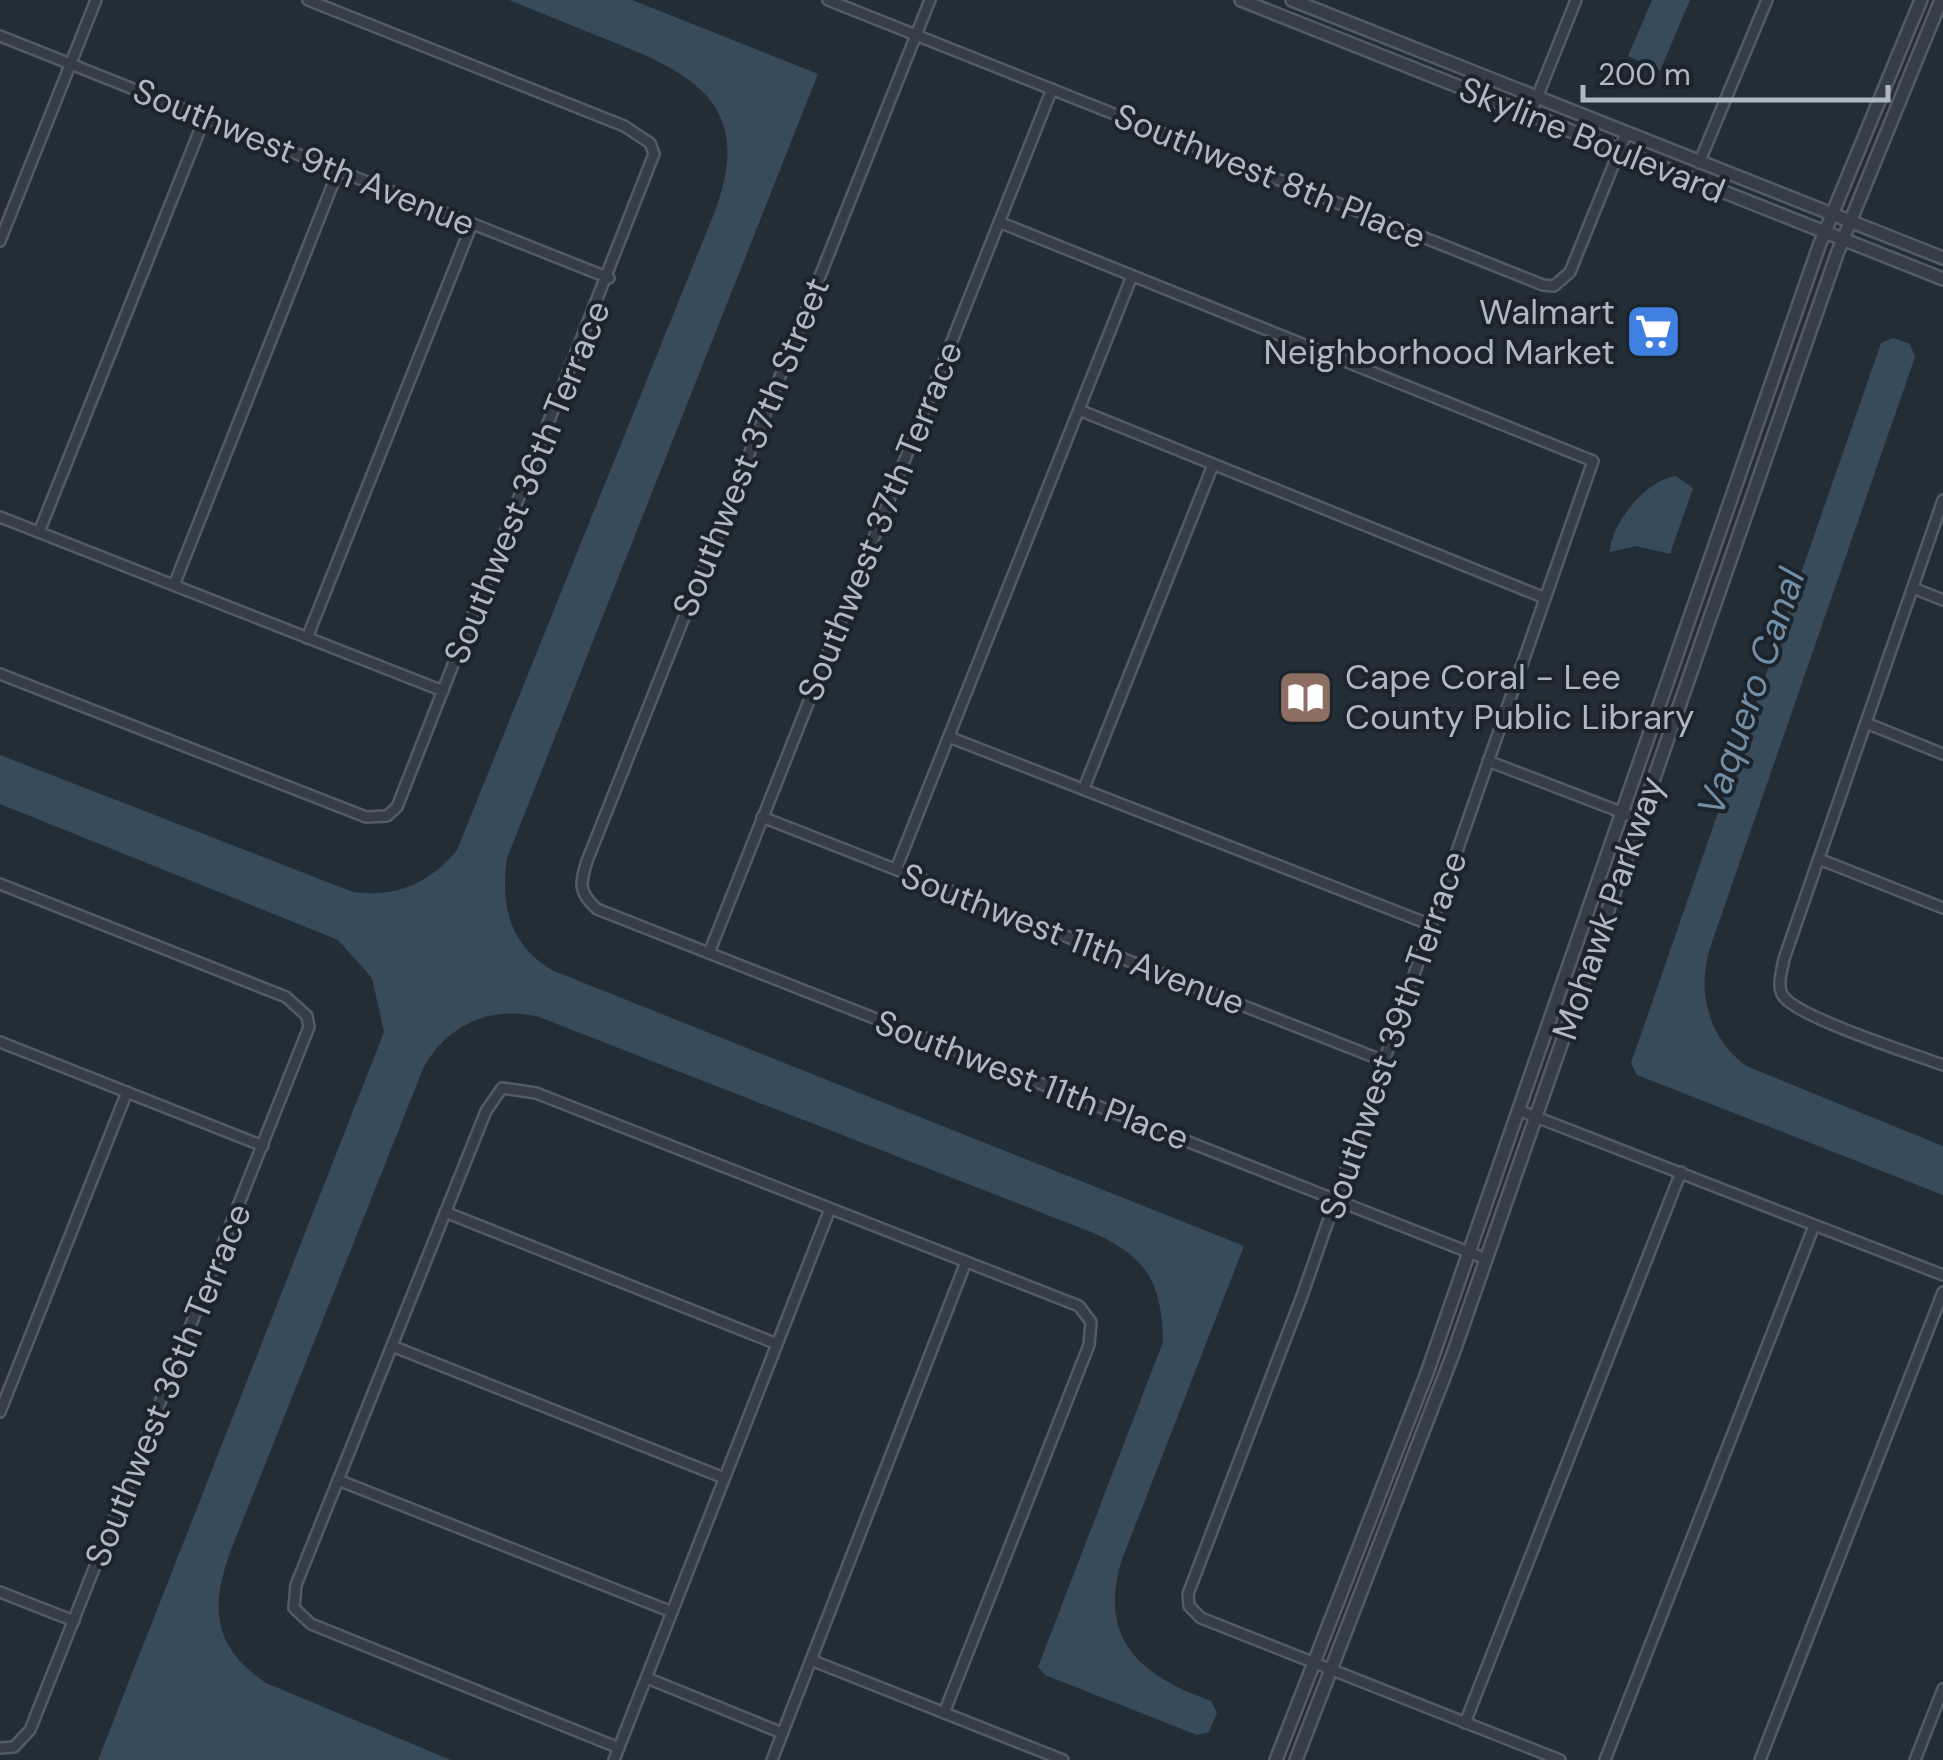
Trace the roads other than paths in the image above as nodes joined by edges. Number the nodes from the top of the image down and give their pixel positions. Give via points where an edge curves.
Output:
1 (96, 0) edge
2 (308, 0) edge
3 (828, 0) edge
4 (930, 0) edge
5 (1241, 0) edge
6 (1292, 0) edge
7 (1576, 0) edge
8 (1768, 0) edge
9 (1921, 0) edge
10 (1941, 0) edge
11 (916, 35) junction
12 (0, 36) edge
13 (70, 64) junction
14 (1052, 90) junction
15 (1536, 98) junction
16 (1530, 115) junction
17 (205, 117) junction
18 (1626, 134) junction
19 (1620, 151) junction
20 (1699, 164) junction
21 (338, 171) junction
22 (1832, 216) junction
23 (999, 222) junction
24 (1850, 223) junction
25 (472, 224) junction
26 (1824, 233) junction
27 (1842, 240) junction
28 (0, 241) edge
29 (1943, 258) edge
30 (1132, 276) junction
31 (609, 278) junction
32 (1943, 279) edge
33 (1079, 410) junction
34 (1213, 465) junction
35 (1943, 500) edge
36 (0, 517) edge
37 (39, 532) junction
38 (174, 585) junction
39 (1913, 588) junction
40 (1545, 598) junction
41 (1943, 600) edge
42 (307, 638) junction
43 (0, 674) edge
44 (443, 691) junction
45 (1866, 723) junction
46 (949, 736) junction
47 (1943, 754) edge
48 (1488, 760) junction
49 (1084, 788) junction
50 (1622, 812) junction
51 (762, 817) junction
52 (1639, 819) junction
53 (1819, 858) junction
54 (896, 870) junction
55 (0, 884) edge
56 (582, 896) joint
57 (1943, 908) edge
58 (1431, 925) junction
59 (709, 953) junction
60 (0, 1042) edge
61 (1384, 1061) junction
62 (1943, 1066) edge
63 (127, 1092) junction
64 (1518, 1110) junction
65 (1536, 1117) junction
66 (263, 1146) junction
67 (1681, 1172) junction
68 (1336, 1199) junction
69 (830, 1209) junction
70 (445, 1212) junction
71 (1814, 1226) junction
72 (1469, 1252) junction
73 (1486, 1258) junction
74 (966, 1262) junction
75 (1943, 1275) edge
76 (1943, 1292) edge
77 (777, 1344) junction
78 (392, 1346) junction
79 (0, 1412) edge
80 (724, 1478) junction
81 (338, 1480) junction
82 (0, 1592) edge
83 (672, 1612) junction
84 (74, 1621) junction
85 (811, 1660) junction
86 (1312, 1664) junction
87 (1330, 1671) junction
88 (646, 1678) junction
89 (1943, 1689) edge
90 (944, 1713) junction
91 (1464, 1723) junction
92 (782, 1733) junction
93 (0, 1748) edge
94 (619, 1748) junction
95 (614, 1760) edge
96 (772, 1760) edge
97 (1063, 1760) edge
98 (1276, 1760) edge
99 (1296, 1760) edge
100 (1560, 1760) edge
101 (1605, 1760) edge
102 (1760, 1760) edge
103 (1915, 1760) edge

1 - 13 street
2 - 31 street, Southwest 36th Terrace via 624,126 650,143 653,166
3 - 11 street, Southwest 8th Place
4 - 11 street, Southwest 37th Street
5 - 16 street, Skyline Boulevard
6 - 15 street, Skyline Boulevard
7 - 15 street
8 - 20 street
9 - 22 street, Mohawk Parkway
10 - 24 street, Mohawk Parkway
11 - 14 street, Southwest 8th Place
11 - 56 street, Southwest 37th Street via 587,860
12 - 13 street, Southwest 9th Avenue
13 - 17 street, Southwest 9th Avenue
13 - 28 street
14 - 19 street, Southwest 8th Place via 1542,286 1554,286 1570,272
14 - 23 street, Southwest 37th Terrace
15 - 16 street
15 - 18 street, Skyline Boulevard
16 - 19 street, Skyline Boulevard
17 - 21 street, Southwest 9th Avenue
17 - 37 street
18 - 19 street, Southwest 8th Place
18 - 20 street, Skyline Boulevard
19 - 26 street, Skyline Boulevard
20 - 22 street, Skyline Boulevard
21 - 25 street, Southwest 9th Avenue
21 - 38 street
22 - 24 street, Skyline Boulevard
22 - 26 street, Mohawk Parkway
23 - 30 street
23 - 51 street, Southwest 37th Terrace
24 - 27 street, Mohawk Parkway
24 - 29 street, Skyline Boulevard
25 - 31 street, Southwest 9th Avenue
25 - 42 street
26 - 27 street, Skyline Boulevard
26 - 50 street, Mohawk Parkway
27 - 32 street, Skyline Boulevard
27 - 52 street, Mohawk Parkway
30 - 33 street
30 - 40 street, Southwest 39th Terrace via 1593,462
31 - 44 street, Southwest 36th Terrace
33 - 34 street
33 - 46 street
34 - 40 street
34 - 49 street
35 - 39 street
36 - 37 street
37 - 38 street
38 - 42 street
39 - 41 street
39 - 45 street
40 - 48 street, Southwest 39th Terrace
42 - 44 street
43 - 44 street, Southwest 36th Terrace via 366,817 386,816 397,807
45 - 47 street
45 - 53 street
46 - 49 street
46 - 54 street
48 - 50 street
48 - 58 street, Southwest 39th Terrace
49 - 58 street
50 - 52 street
50 - 64 street, Mohawk Parkway
51 - 54 street, Southwest 11th Avenue
51 - 59 street, Southwest 37th Terrace
52 - 65 street, Mohawk Parkway
53 - 57 street
53 - 62 street via 1784,959 1785,1000
54 - 61 street, Southwest 11th Avenue
55 - 66 street, Southwest 36th Terrace via 286,997 308,1016 304,1044
56 - 59 street, Southwest 11th Place via 597,909
58 - 61 street, Southwest 39th Terrace
59 - 68 street, Southwest 11th Place
60 - 63 street
61 - 68 street, Southwest 39th Terrace
63 - 66 street
63 - 79 street
64 - 65 street
64 - 72 street, Mohawk Parkway
65 - 67 street
65 - 73 street, Mohawk Parkway
66 - 84 street, Southwest 36th Terrace
67 - 71 street
67 - 91 street
68 - 72 street, Southwest 11th Place
68 - 86 street, Southwest 39th Terrace via 1188,1594 1201,1618
69 - 70 street via 536,1092 502,1088 491,1099
69 - 74 street
69 - 77 street
70 - 77 street
70 - 78 street
71 - 75 street
71 - 101 street
72 - 73 street, Southwest 11th Place
72 - 86 street, Mohawk Parkway
73 - 87 street, Mohawk Parkway
74 - 85 street
74 - 90 street via 1079,1306 1091,1322 1089,1344
76 - 102 street
77 - 80 street
78 - 80 street
78 - 81 street
80 - 83 street
81 - 83 street
81 - 94 street via 296,1585 294,1608 311,1624
82 - 84 street
83 - 88 street
84 - 93 street, Southwest 36th Terrace via 30,1730 14,1746
85 - 90 street
85 - 92 street
86 - 87 street
86 - 98 street, Mohawk Parkway
87 - 91 street
87 - 99 street, Mohawk Parkway
88 - 92 street
88 - 94 street
89 - 103 street
90 - 97 street
91 - 100 street
92 - 96 street
94 - 95 street

